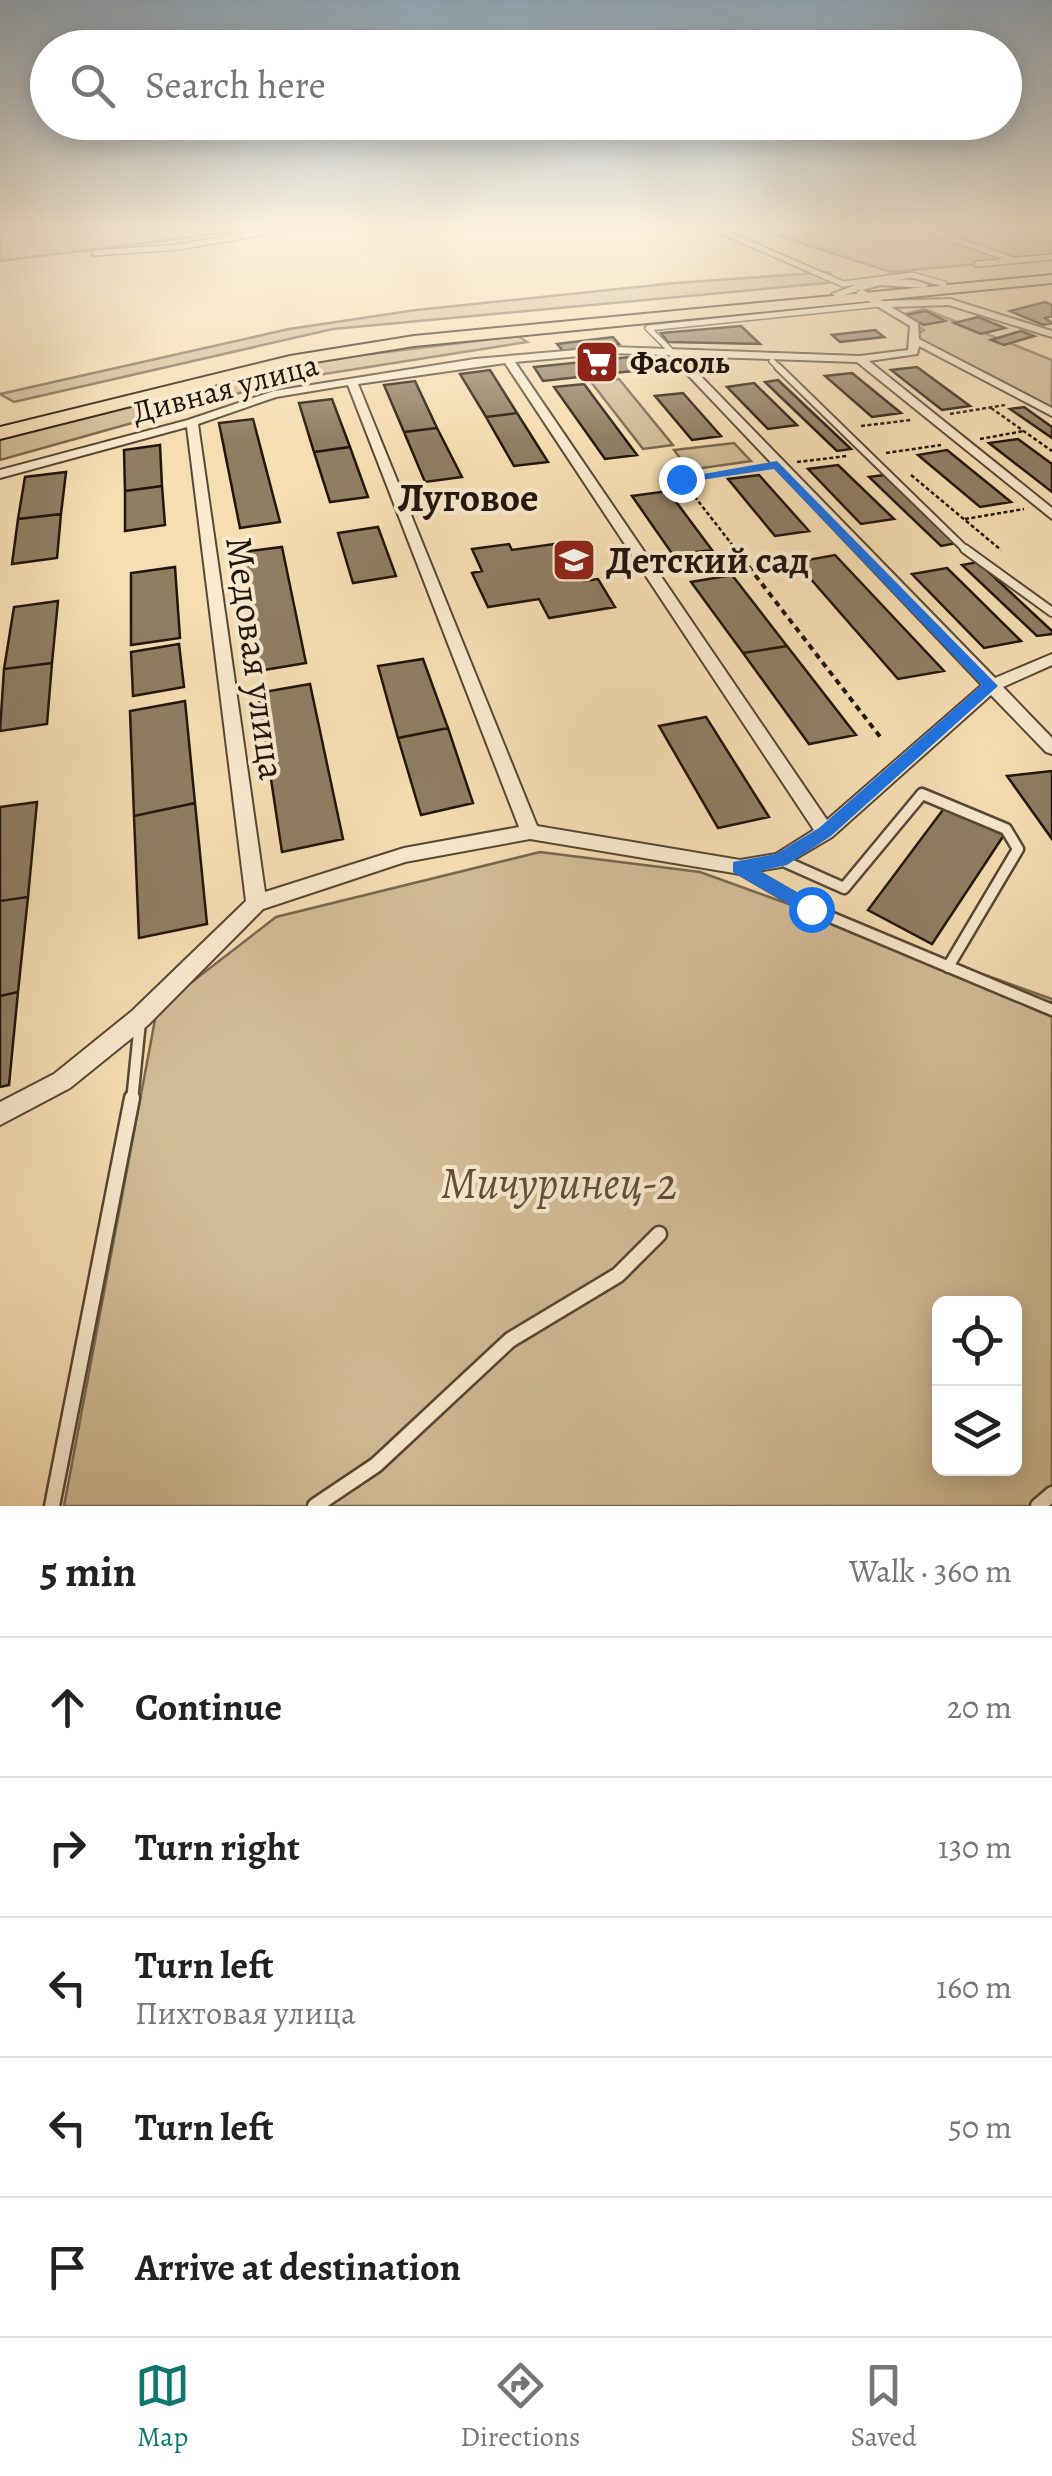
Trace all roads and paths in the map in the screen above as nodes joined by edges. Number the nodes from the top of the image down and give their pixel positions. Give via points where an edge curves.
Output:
1 (790, 299) edge
2 (798, 299) edge
3 (819, 299) edge
4 (867, 299) edge
5 (922, 299) edge
6 (1052, 334) edge
7 (916, 341) junction
8 (670, 350) junction
9 (766, 355) junction
10 (508, 359) junction
11 (860, 359) junction
12 (352, 382) junction
13 (990, 407) dead end
14 (1052, 412) edge
15 (192, 422) junction
16 (0, 423) edge
17 (0, 433) edge
18 (1052, 451) edge
19 (836, 457) dead end
20 (777, 465) junction
21 (0, 474) edge
22 (1047, 511) edge
23 (965, 519) dead end
24 (1052, 612) edge
25 (1052, 659) edge
26 (991, 686) junction
27 (881, 738) dead end
28 (1052, 748) edge
29 (530, 832) junction
30 (825, 832) junction
31 (781, 860) junction
32 (740, 867) junction
33 (256, 903) junction
34 (948, 967) junction
35 (1052, 1010) edge
36 (140, 1018) junction
37 (0, 1114) edge
38 (659, 1234) dead end
39 (1052, 1494) edge
40 (52, 1506) edge
41 (315, 1506) edge
42 (1038, 1506) edge

1 - 16 main road via 393,337 265,358
2 - 17 main road via 290,361
3 - 8 lane via 648,328
4 - 7 street via 914,325
5 - 6 street
7 - 11 street, Дивная улица via 914,352
7 - 14 street
8 - 9 street, Дивная улица
8 - 10 street, Дивная улица
8 - 20 street
9 - 11 street, Дивная улица
9 - 24 lane via 970,554
10 - 12 street, Дивная улица
10 - 30 street
11 - 22 street
12 - 15 street, Дивная улица via 274,394
12 - 29 street
13 - 18 path
15 - 21 street, Дивная улица
15 - 33 street, Медовая улица
19 - 20 path
20 - 26 street
20 - 27 path via 681,479
22 - 23 path
25 - 26 street
26 - 28 street
26 - 30 street
29 - 32 street
29 - 33 street via 404,855
30 - 31 street
31 - 32 street
31 - 34 lane via 844,888 922,794 1006,830 1018,849
32 - 34 lane via 811,909
33 - 36 street
34 - 35 lane
36 - 37 street via 62,1082
36 - 40 lane via 131,1112
38 - 41 lane via 618,1275 510,1340 376,1466
39 - 42 lane

